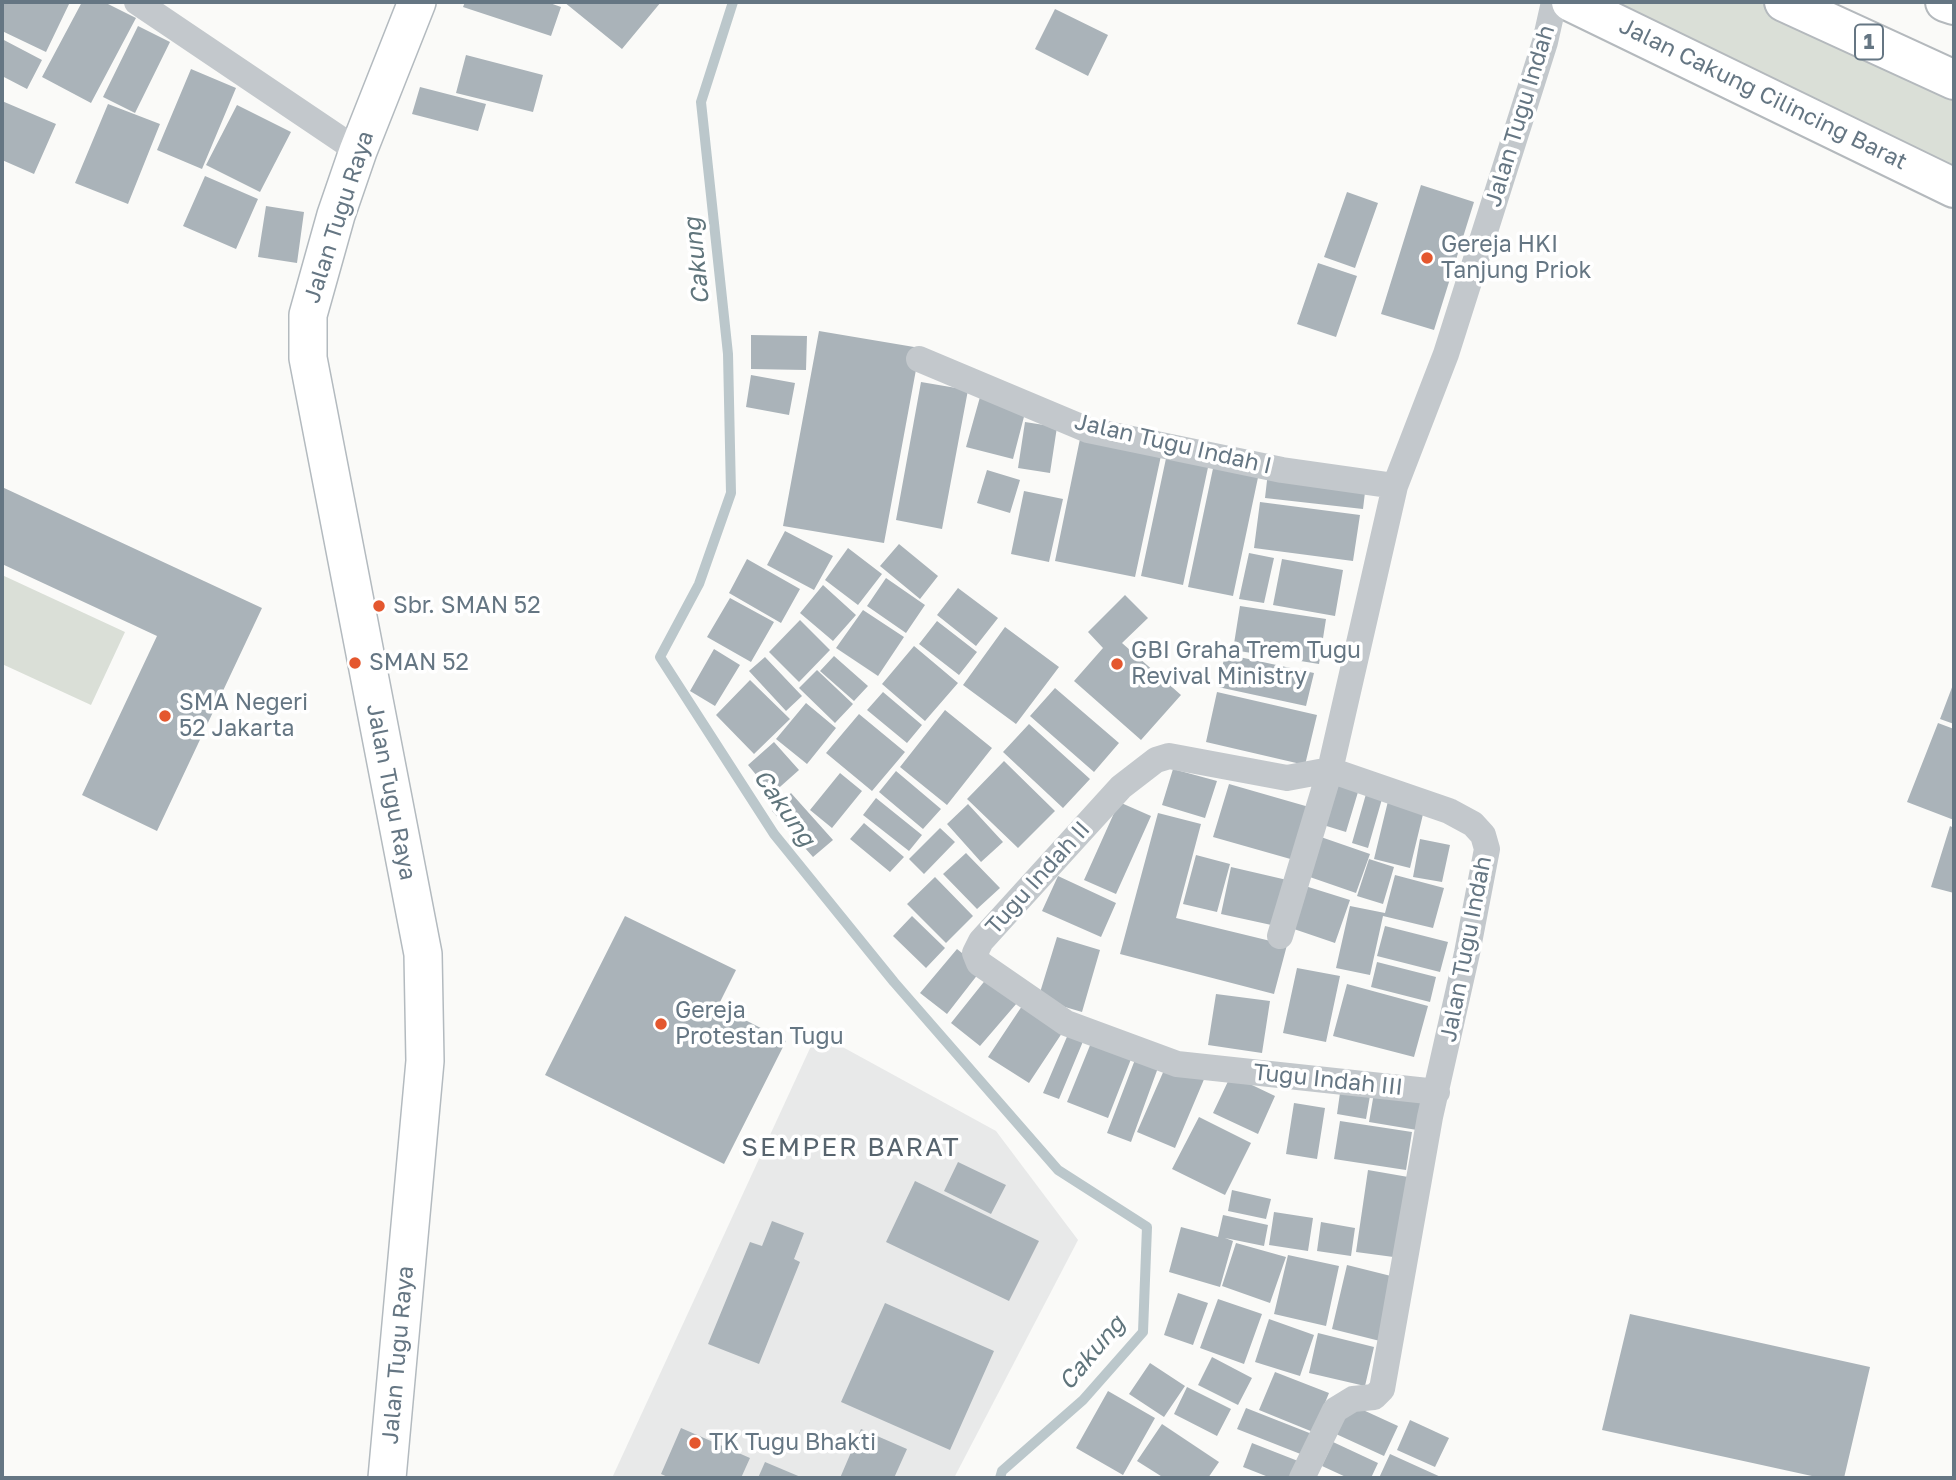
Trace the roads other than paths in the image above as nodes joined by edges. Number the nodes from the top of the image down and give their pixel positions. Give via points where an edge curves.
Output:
1 (137, 2) edge
2 (417, 2) edge
3 (1554, 2) edge
4 (1571, 2) edge
5 (1784, 2) edge
6 (1945, 2) edge
7 (1954, 5) edge
8 (1954, 80) edge
9 (358, 151) junction
10 (1954, 188) edge
11 (919, 359) dead end
12 (1395, 486) junction
13 (1330, 770) junction
14 (1280, 936) dead end
15 (1219, 1068) joint
16 (1437, 1092) junction
17 (387, 1478) edge
18 (1302, 1478) edge

1 - 9 street
2 - 9 main road, Jalan Tugu Raya
3 - 12 street, Jalan Tugu Indah via 1446,354
4 - 10 highway, Jalan Cakung Cilincing Barat
5 - 8 highway, 1
6 - 7 highway
9 - 17 main road, Jalan Tugu Raya via 308,315 308,358 423,954 425,1062
11 - 12 street, Jalan Tugu Indah I via 1088,430 1282,470
12 - 13 street, Jalan Tugu Indah
13 - 14 street
13 - 15 street, Tugu Indah II via 1287,778 1169,756 1156,760 1121,787 975,953 979,963 1066,1023 1177,1063
13 - 16 street, Jalan Tugu Indah via 1449,811 1483,835 1487,849
15 - 16 street, Tugu Indah III
16 - 18 street, Jalan Tugu Indah via 1382,1389 1378,1395 1353,1399 1335,1409

